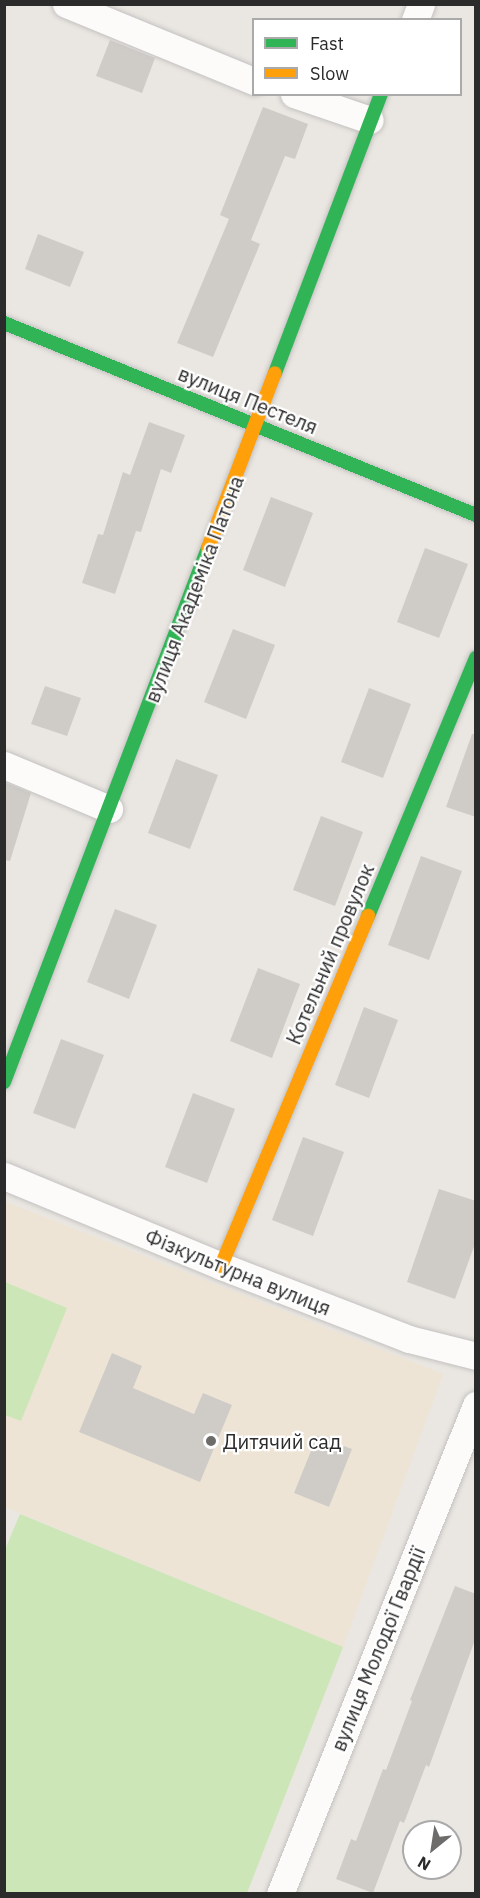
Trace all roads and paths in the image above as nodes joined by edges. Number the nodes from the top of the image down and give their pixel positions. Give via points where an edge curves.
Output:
1 (66, 4) edge
2 (252, 80) edge
3 (300, 96) edge
4 (380, 96) edge
5 (370, 120) junction
6 (4, 323) edge
7 (257, 425) junction
8 (476, 514) edge
9 (476, 658) edge
10 (4, 765) edge
11 (109, 809) junction
12 (4, 1082) edge
13 (4, 1176) edge
14 (221, 1266) junction
15 (476, 1356) edge
16 (476, 1405) edge
17 (280, 1893) edge

1 - 2 street
3 - 5 street
4 - 5 street, вулиця Академіка Патона
5 - 7 street, вулиця Академіка Патона
6 - 7 street, вулиця Пестеля
7 - 8 street, вулиця Пестеля
7 - 11 street, вулиця Академіка Патона
9 - 14 street, Котельний провулок
10 - 11 street
11 - 12 street, вулиця Академіка Патона
13 - 14 street, Фізкультурна вулиця
14 - 15 street, Фізкультурна вулиця via 409,1339
16 - 17 street, вулиця Молодої Гвардії

